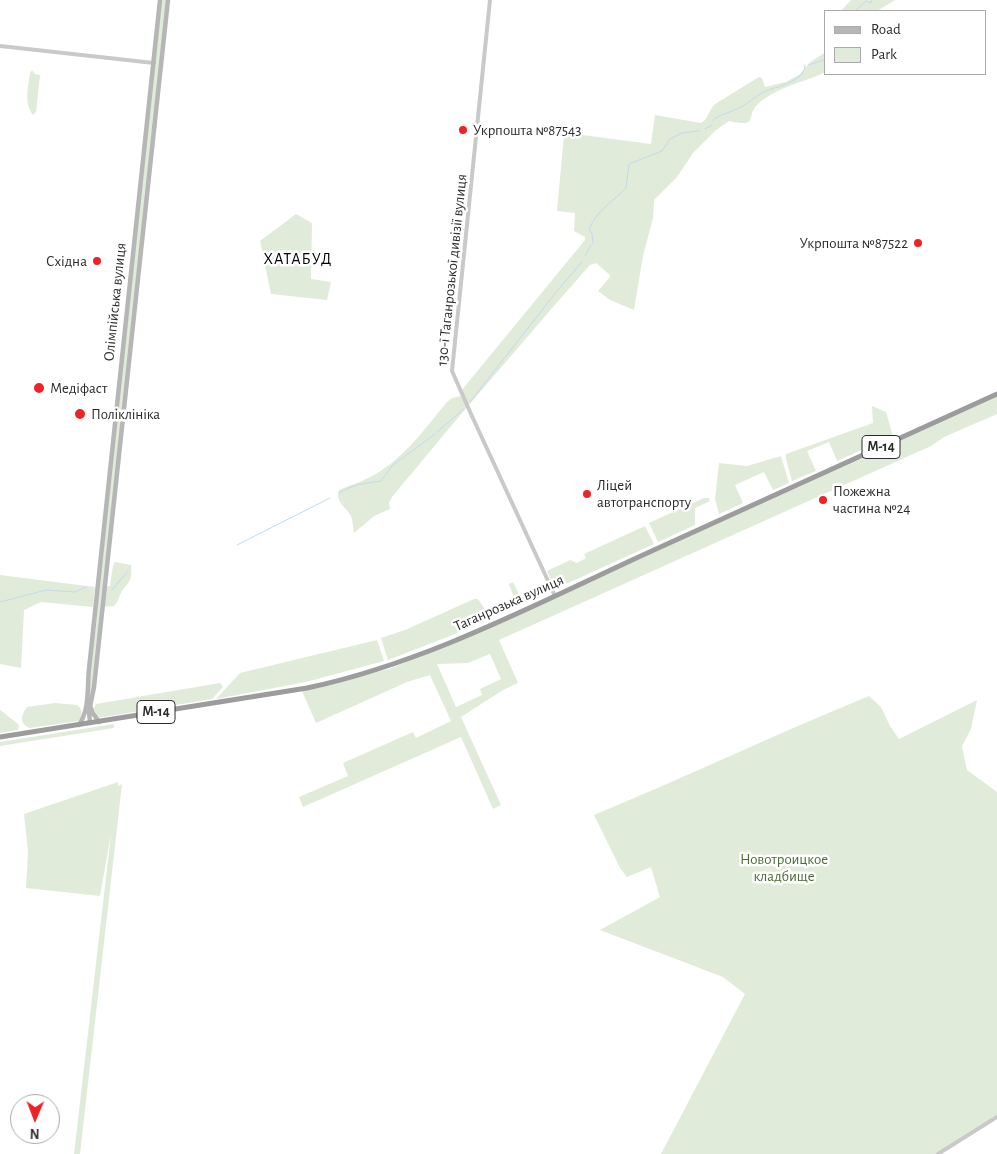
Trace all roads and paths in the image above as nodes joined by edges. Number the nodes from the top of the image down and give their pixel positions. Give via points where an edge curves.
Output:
1 (160, 0) edge
2 (168, 0) edge
3 (491, 0) edge
4 (0, 46) edge
5 (154, 63) junction
6 (161, 64) junction
7 (136, 227) junction
8 (144, 228) junction
9 (997, 394) edge
10 (110, 472) junction
11 (118, 472) junction
12 (555, 596) junction
13 (92, 639) junction
14 (99, 640) junction
15 (89, 703) junction
16 (99, 722) junction
17 (88, 723) junction
18 (79, 725) junction
19 (0, 737) edge
20 (997, 1117) edge
21 (938, 1154) edge

1 - 5 main road, Олімпійська вулиця
2 - 6 main road, Олімпійська вулиця
3 - 12 street, 130-ї Таганрозької дивізії вулиця via 452,371
4 - 5 street
5 - 6 main road
5 - 7 main road, Олімпійська вулиця
6 - 8 main road, Олімпійська вулиця
7 - 8 main road
7 - 10 main road, Олімпійська вулиця
8 - 11 main road, Олімпійська вулиця
9 - 12 highway, Таганрозька вулиця / М-14
10 - 11 main road
10 - 13 main road, Олімпійська вулиця
11 - 14 main road, Олімпійська вулиця
12 - 16 highway, Таганрозька вулиця / М-14 via 390,666 307,688
13 - 14 main road
13 - 15 main road, Олімпійська вулиця
14 - 15 main road, Олімпійська вулиця
15 - 16 main road
15 - 17 main road
15 - 18 main road, Олімпійська вулиця
16 - 17 highway, Таганрозька вулиця / М-14
17 - 18 highway, Таганрозька вулиця / М-14
18 - 19 highway, Таганрозька вулиця / М-14
20 - 21 street

